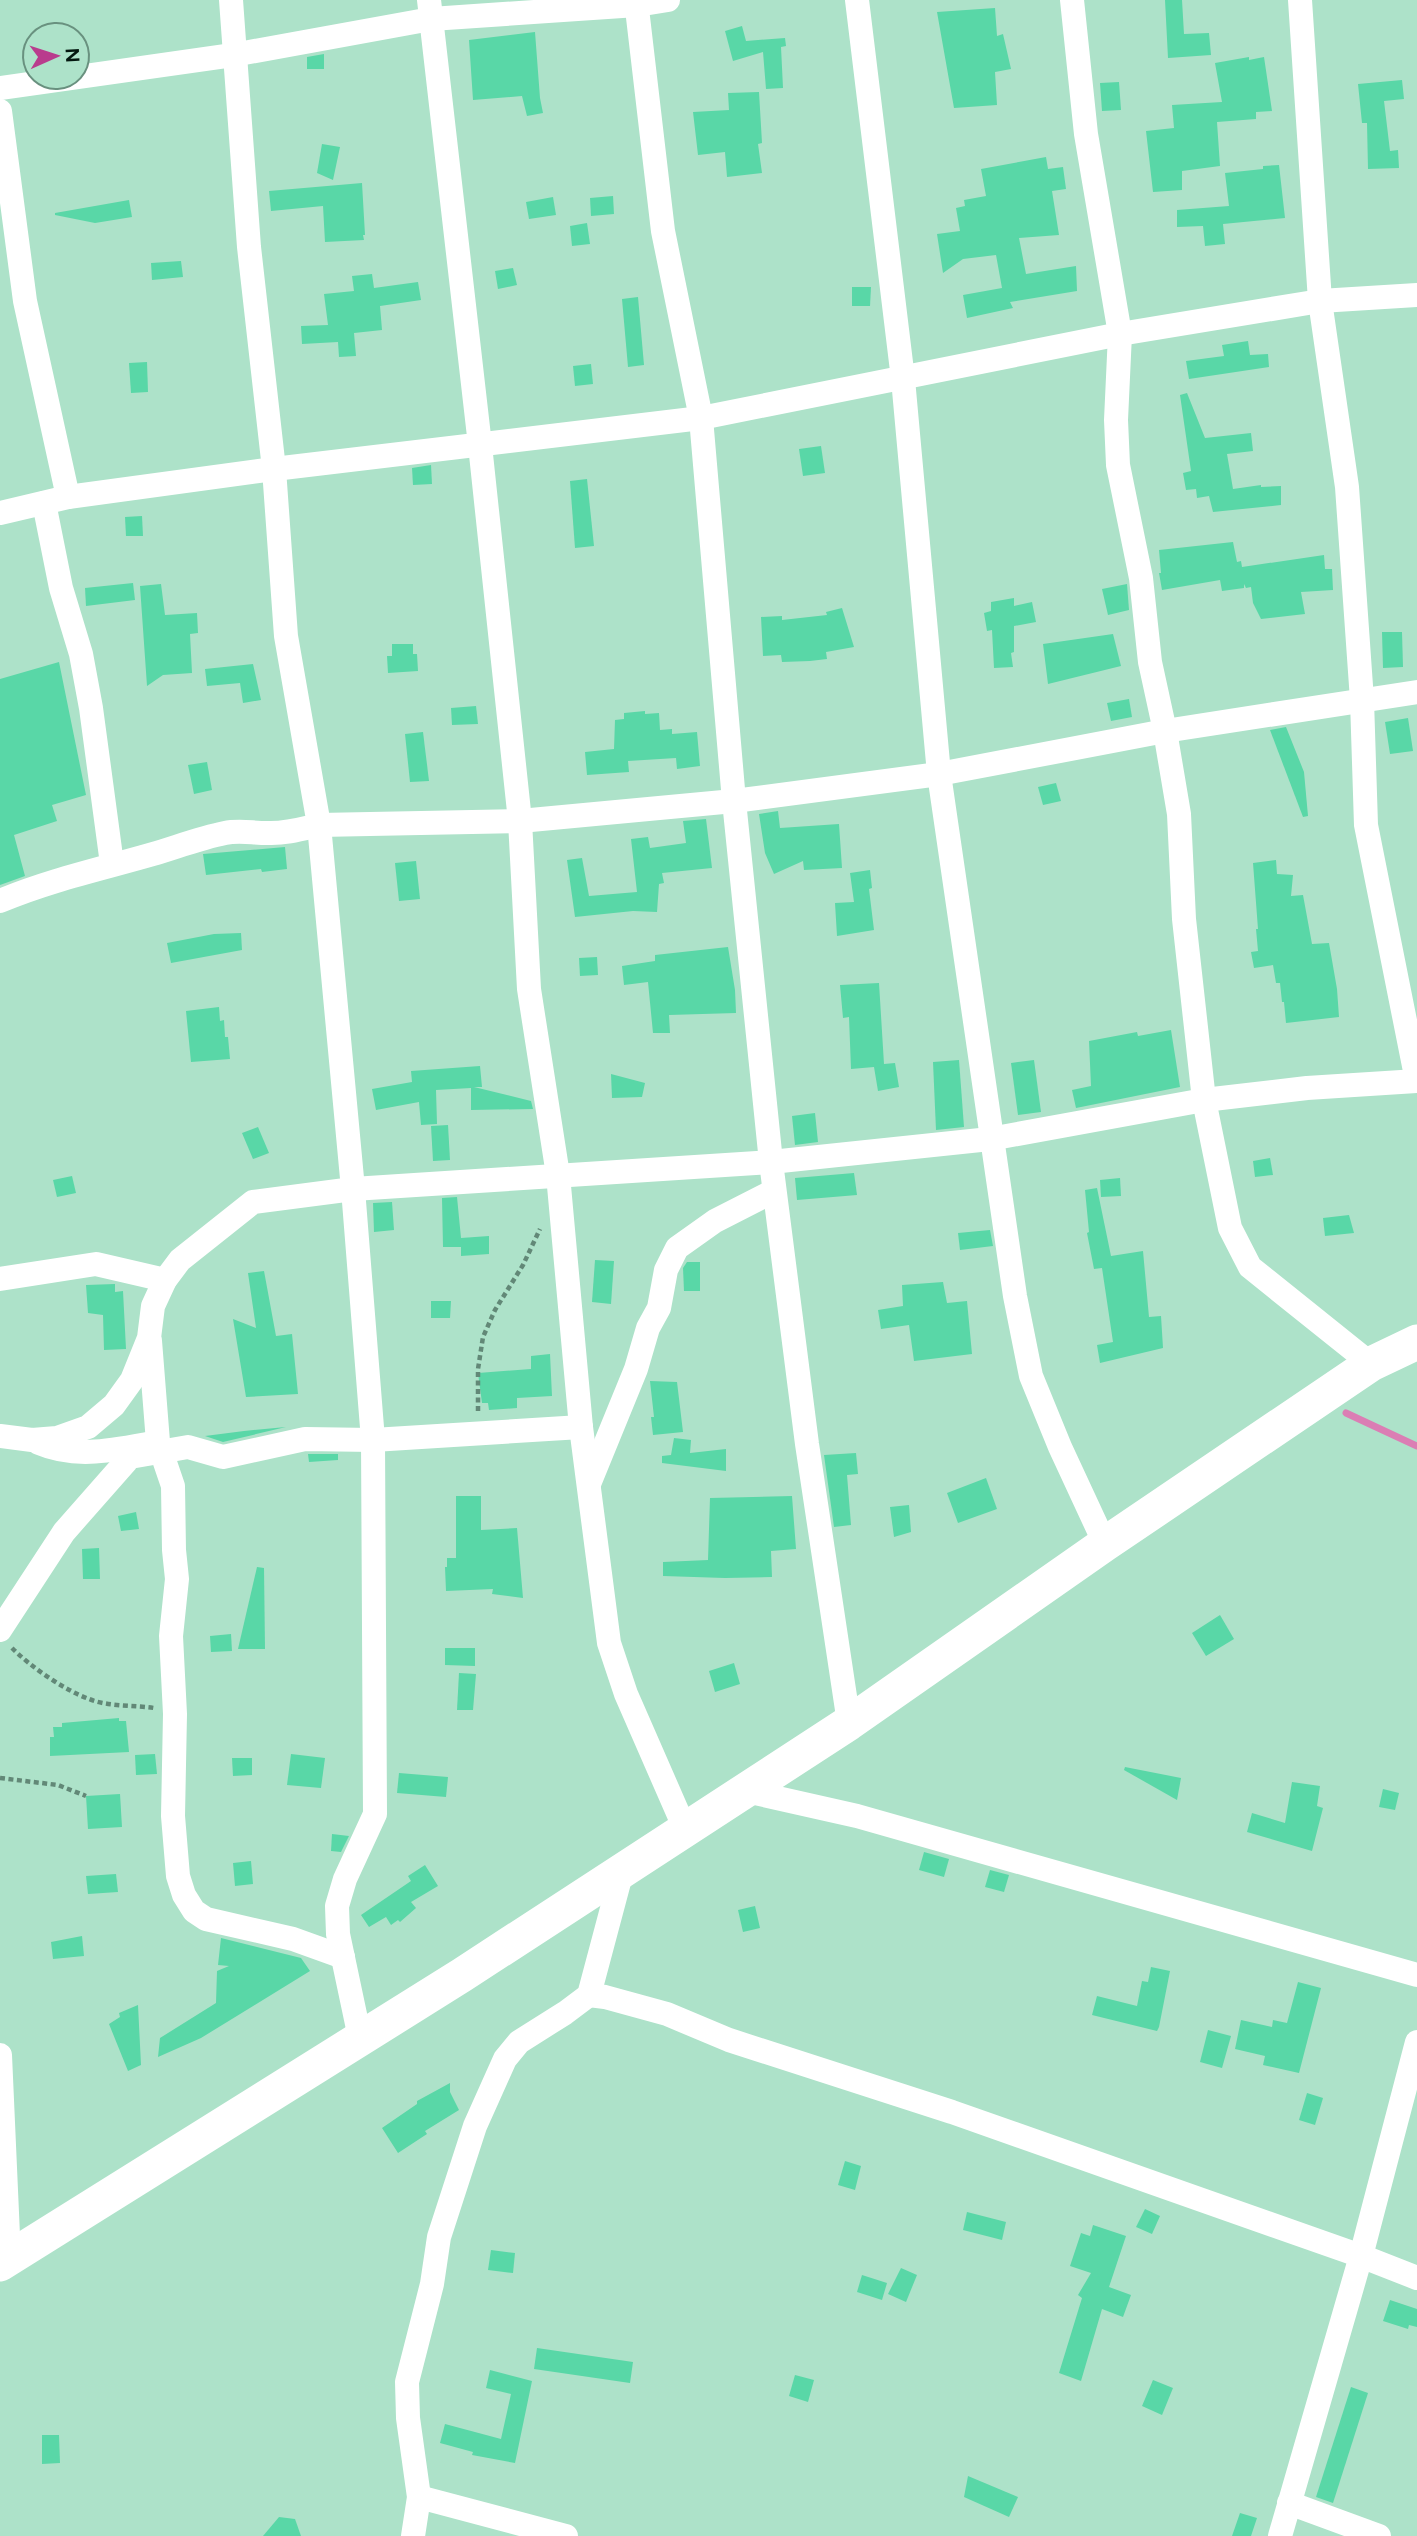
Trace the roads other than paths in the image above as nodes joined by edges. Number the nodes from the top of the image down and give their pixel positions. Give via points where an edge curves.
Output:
1 (231, 0) edge
2 (668, 0) edge
3 (857, 0) edge
4 (1072, 0) edge
5 (1300, 0) edge
6 (636, 3) edge
7 (430, 9) edge
8 (233, 55) junction
9 (0, 88) edge
10 (0, 111) edge
11 (1417, 295) edge
12 (1320, 301) junction
13 (1119, 334) junction
14 (904, 379) junction
15 (701, 418) junction
16 (480, 445) junction
17 (274, 469) junction
18 (68, 497) junction
19 (44, 503) junction
20 (0, 513) edge
21 (1417, 692) edge
22 (1362, 700) junction
23 (1165, 731) junction
24 (939, 774) junction
25 (734, 801) junction
26 (520, 821) junction
27 (319, 825) junction
28 (112, 864) junction
29 (0, 901) edge
30 (1417, 1081) edge
31 (1204, 1100) junction
32 (990, 1139) junction
33 (771, 1162) junction
34 (559, 1187) junction
35 (354, 1189) junction
36 (774, 1191) junction
37 (0, 1279) edge
38 (165, 1280) junction
39 (149, 1338) junction
40 (1417, 1342) edge
41 (1371, 1364) junction
42 (581, 1427) junction
43 (0, 1436) edge
44 (33, 1440) junction
45 (373, 1440) junction
46 (160, 1446) junction
47 (589, 1484) junction
48 (1105, 1544) junction
49 (3, 1635) edge
50 (849, 1723) junction
51 (746, 1791) junction
52 (685, 1829) junction
53 (621, 1871) junction
54 (343, 1957) junction
55 (1417, 1975) edge
56 (589, 1995) junction
57 (360, 2038) junction
58 (1417, 2042) edge
59 (0, 2055) edge
60 (1361, 2256) junction
61 (4, 2261) edge
62 (1417, 2278) edge
63 (419, 2497) junction
64 (1289, 2503) junction
65 (412, 2536) edge
66 (566, 2536) edge
67 (1280, 2536) edge
68 (1379, 2536) edge

1 - 8 street
2 - 6 street
3 - 14 street
4 - 13 street via 1086,134
5 - 12 street
6 - 7 street
6 - 15 street via 663,231
7 - 8 street
7 - 16 street
8 - 9 street
8 - 17 street
10 - 18 street via 25,301
11 - 12 street
12 - 13 street
12 - 22 street via 1347,487
13 - 14 street
13 - 23 street via 1118,465
14 - 15 street
14 - 24 street
15 - 16 street
15 - 25 street
16 - 17 street
16 - 26 street
17 - 18 street
17 - 27 street via 286,636
18 - 19 street
19 - 20 street
19 - 28 street via 61,588 84,667
21 - 22 street
22 - 23 street
22 - 30 street via 1366,825
23 - 24 street
23 - 31 street via 1179,814 1184,919
24 - 25 street
24 - 32 street
25 - 26 street
25 - 33 street
26 - 27 street
26 - 34 street via 529,989
27 - 28 street via 268,834 226,833
27 - 35 street
28 - 29 street
30 - 31 street
31 - 32 street
31 - 41 street via 1230,1228 1250,1268
32 - 33 street
32 - 48 street via 1031,1376
33 - 34 street
33 - 36 street
34 - 35 street
34 - 42 street
35 - 38 street via 253,1202 180,1260
35 - 45 street
36 - 47 street via 715,1221 677,1248 666,1270 659,1308
36 - 50 street
37 - 38 street via 96,1264
38 - 39 street via 153,1306
39 - 44 street via 132,1380 114,1405 88,1427 57,1438
39 - 46 street
40 - 41 main road
41 - 48 main road
42 - 45 street
42 - 47 street
43 - 44 street
44 - 46 street via 72,1453
45 - 46 street via 304,1439 223,1457 188,1447
45 - 54 street via 375,1814 337,1906
46 - 49 street via 130,1457 64,1532
46 - 54 street via 173,1486 177,1579 171,1636 173,1816 184,1895 206,1919 293,1939
47 - 52 street via 609,1643 618,1675
48 - 50 main road
50 - 51 main road
51 - 52 main road
51 - 55 street via 857,1816
52 - 53 main road
53 - 56 street
53 - 57 main road
54 - 57 street
56 - 60 street via 667,2014 729,2040 952,2112
56 - 63 street via 519,2042 505,2059 475,2126 439,2237 407,2382
57 - 61 main road
58 - 60 street
59 - 61 street
60 - 62 street
60 - 64 street
63 - 65 street
63 - 66 street
64 - 67 street
64 - 68 street

